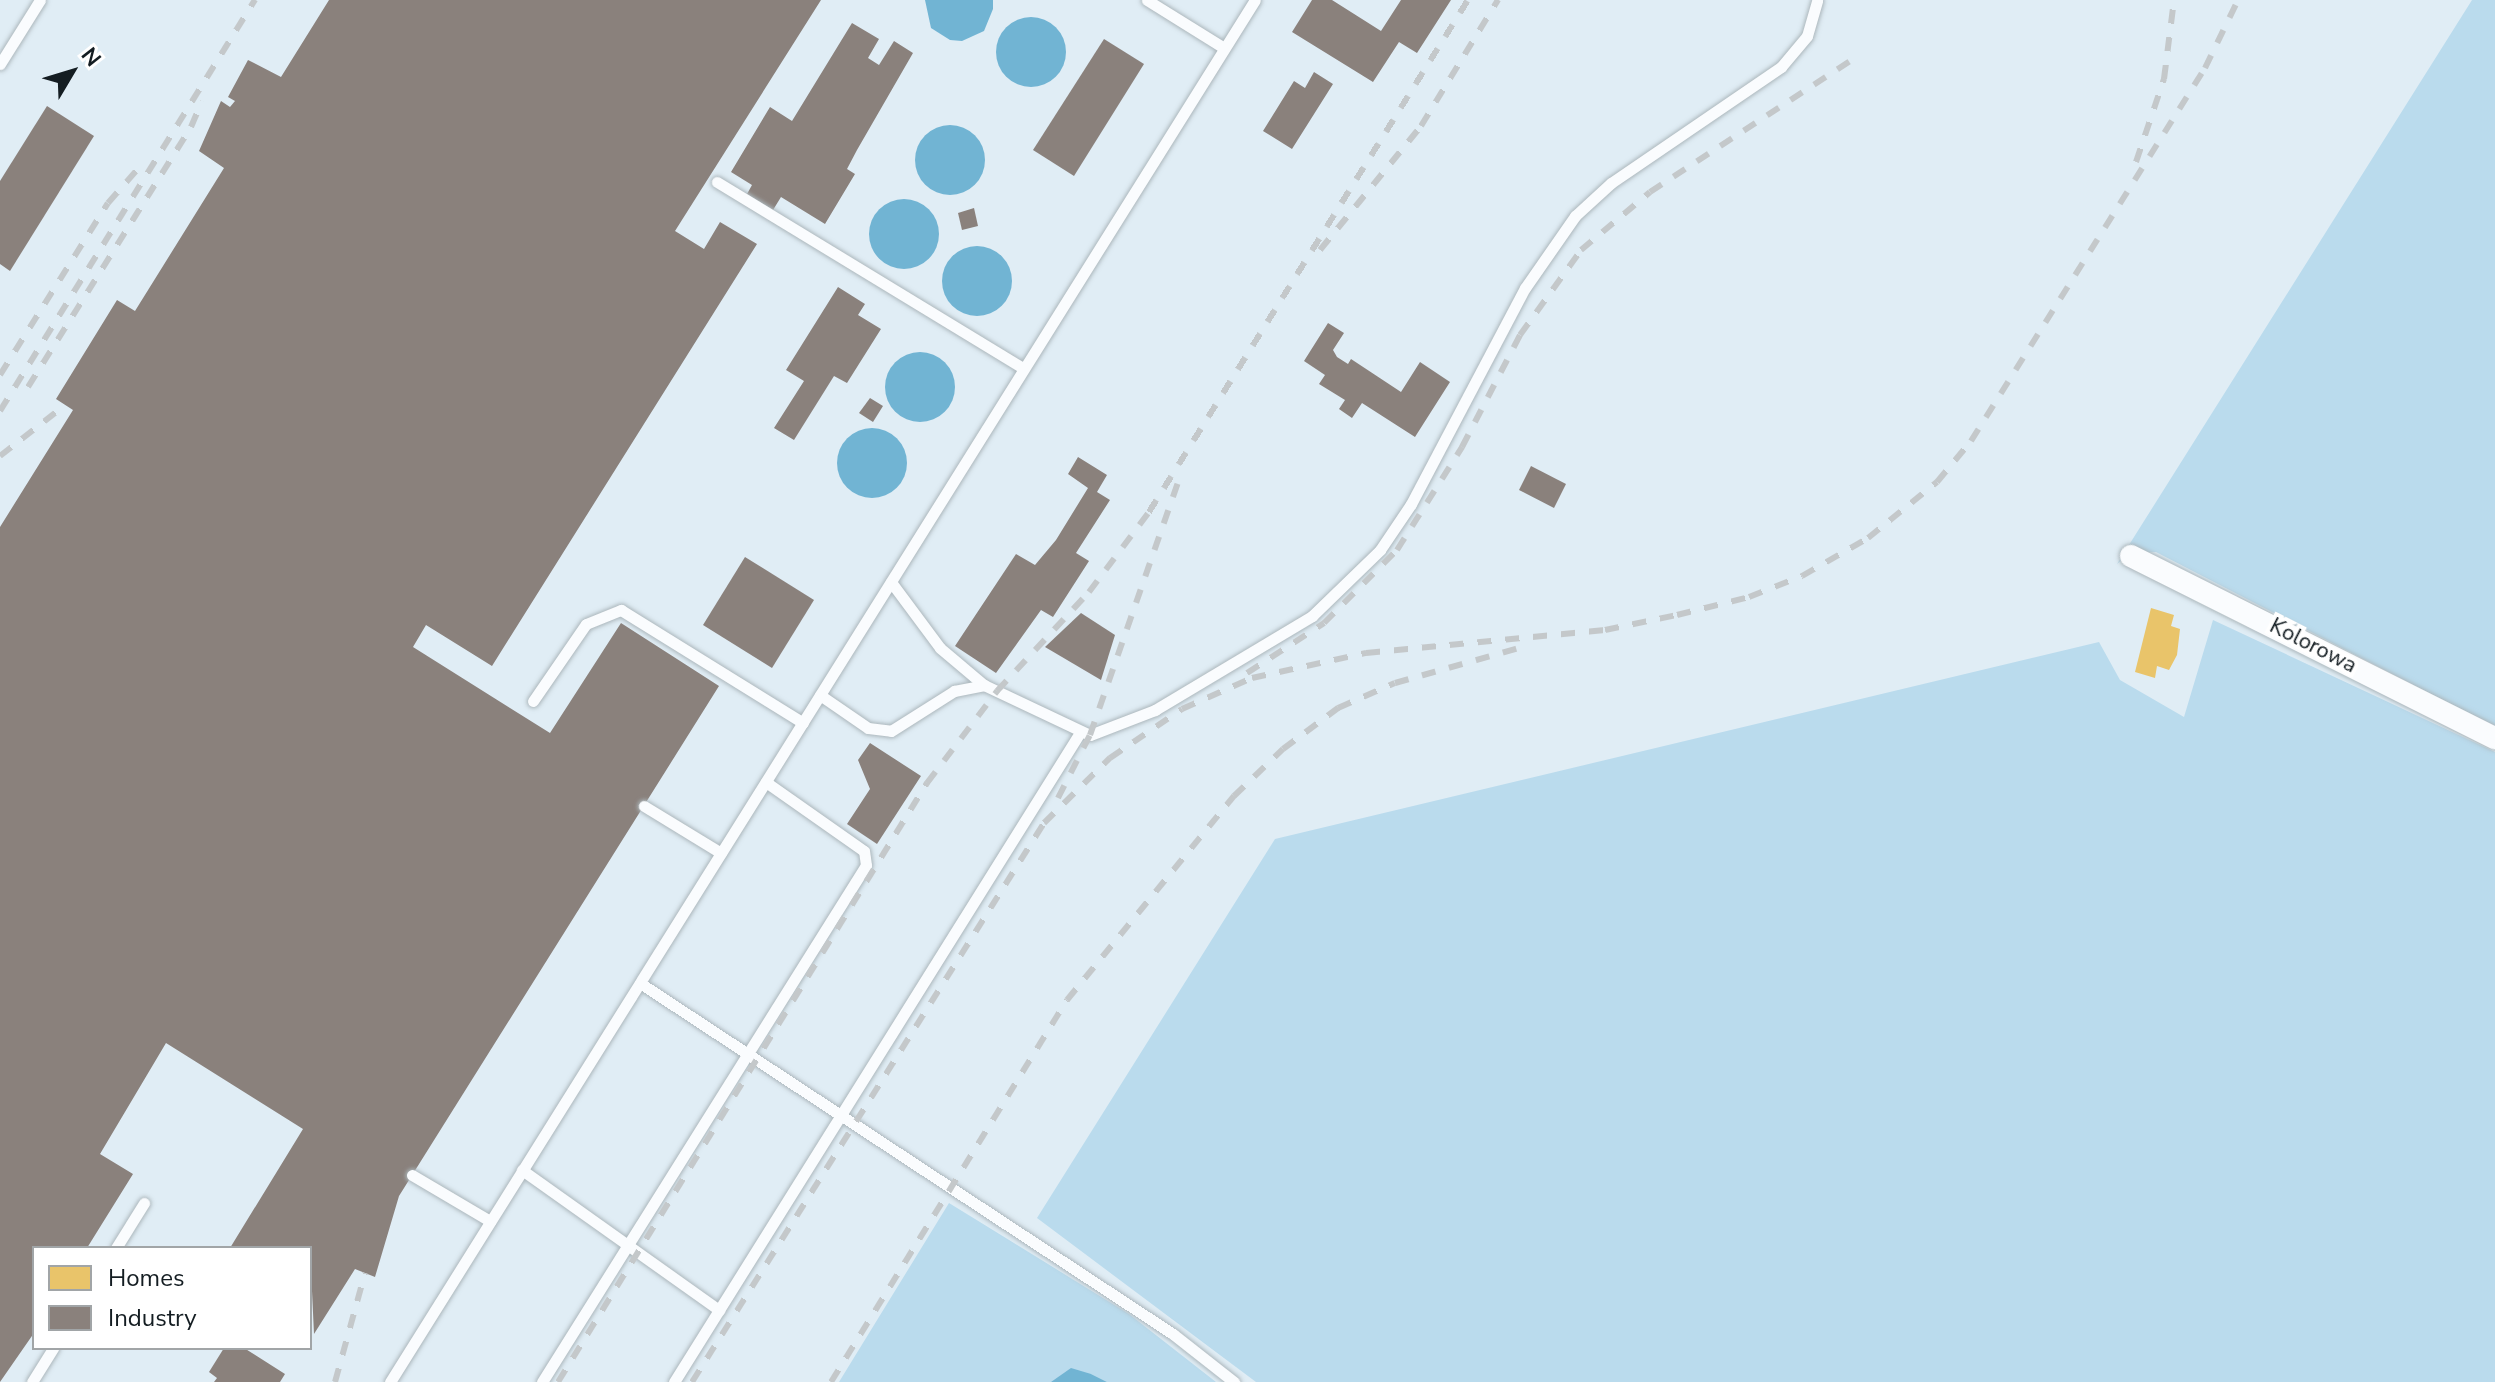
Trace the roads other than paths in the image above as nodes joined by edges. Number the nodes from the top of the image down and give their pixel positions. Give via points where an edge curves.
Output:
1 (40, 0) edge
2 (1147, 0) edge
3 (1255, 0) edge
4 (1817, 0) edge
5 (1224, 48) junction
6 (0, 64) edge
7 (717, 182) dead end
8 (1023, 368) junction
9 (2131, 556) dead end
10 (891, 582) junction
11 (984, 685) junction
12 (820, 695) junction
13 (533, 701) dead end
14 (803, 723) junction
15 (1079, 734) junction
16 (2495, 738) edge
17 (766, 782) junction
18 (644, 806) dead end
19 (721, 853) junction
20 (640, 983) junction
21 (747, 1054) junction
22 (840, 1115) junction
23 (522, 1170) junction
24 (412, 1175) dead end
25 (144, 1203) dead end
26 (490, 1221) junction
27 (628, 1245) junction
28 (117, 1246) edge
29 (719, 1310) junction
30 (52, 1350) edge
31 (32, 1382) edge
32 (390, 1382) edge
33 (542, 1382) edge
34 (674, 1382) edge
35 (1234, 1382) edge

1 - 6 lane
2 - 5 lane
3 - 5 lane
4 - 15 lane via 1807,36 1781,67 1611,183 1561,234 1525,288 1411,504 1347,586 1312,616 1155,710 1100,733
5 - 8 lane
7 - 8 lane
8 - 10 lane
9 - 16 street, Kolorowa
10 - 11 lane via 940,648
10 - 12 lane
11 - 12 lane via 954,691 891,731 868,728
11 - 15 lane
12 - 14 lane
13 - 14 lane via 586,624 621,610
14 - 17 lane
15 - 22 lane
17 - 19 lane
17 - 21 lane via 868,858
18 - 19 lane
19 - 20 lane
20 - 21 lane
20 - 23 lane
21 - 22 lane
21 - 27 lane
22 - 29 lane
22 - 35 lane via 1173,1334
23 - 26 lane
23 - 27 lane
24 - 26 lane
25 - 28 lane
26 - 32 lane
27 - 29 lane
27 - 33 lane
29 - 34 lane
30 - 31 lane

